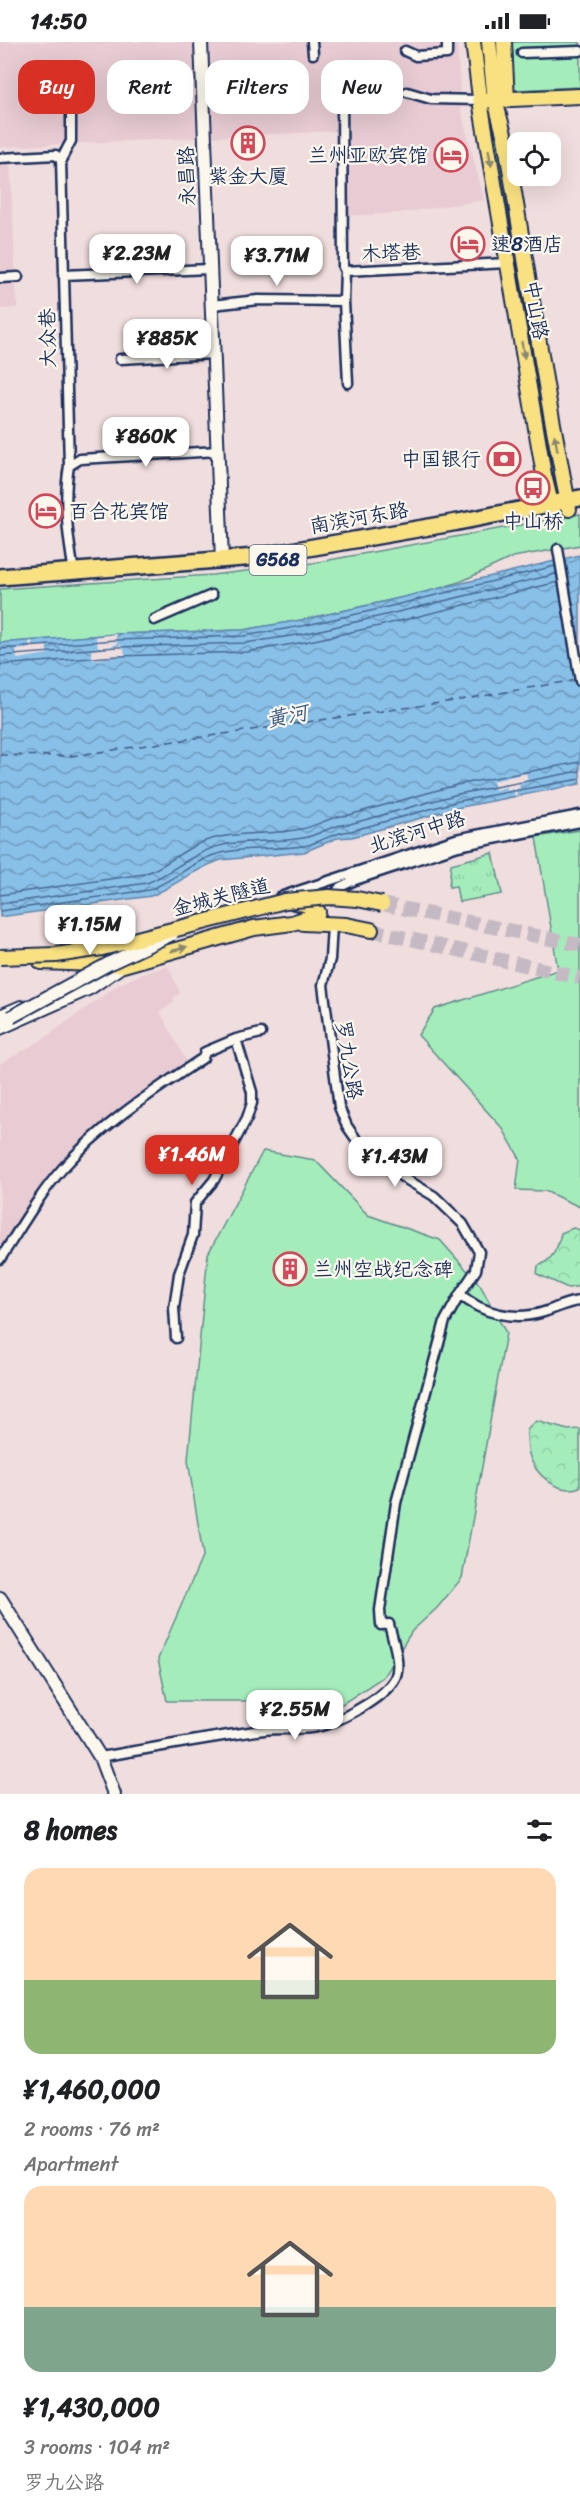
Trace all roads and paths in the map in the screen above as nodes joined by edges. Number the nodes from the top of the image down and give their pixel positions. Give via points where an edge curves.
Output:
1 (201, 42) edge
2 (312, 42) edge
3 (447, 42) edge
4 (473, 42) edge
5 (489, 42) edge
6 (504, 42) edge
7 (405, 51) dead end
8 (580, 51) edge
9 (522, 53) dead end
10 (313, 54) dead end
11 (505, 66) junction
12 (492, 81) junction
13 (407, 92) dead end
14 (580, 96) edge
15 (480, 100) junction
16 (501, 100) junction
17 (71, 114) edge
18 (342, 114) edge
19 (0, 158) edge
20 (61, 160) junction
21 (508, 263) junction
22 (210, 269) junction
23 (345, 271) junction
24 (63, 275) junction
25 (18, 277) dead end
26 (0, 278) edge
27 (344, 301) junction
28 (212, 305) junction
29 (213, 354) junction
30 (120, 359) dead end
31 (348, 383) dead end
32 (218, 451) junction
33 (69, 466) junction
34 (574, 504) edge
35 (551, 508) junction
36 (558, 549) dead end
37 (222, 560) junction
38 (74, 572) junction
39 (0, 577) edge
40 (0, 583) edge
41 (212, 596) dead end
42 (154, 620) dead end
43 (580, 681) edge
44 (580, 815) edge
45 (580, 822) edge
46 (326, 882) junction
47 (269, 900) junction
48 (382, 904) tunnel mouth
49 (292, 923) junction
50 (332, 926) junction
51 (186, 928) junction
52 (371, 930) tunnel mouth
53 (126, 943) junction
54 (0, 956) edge
55 (0, 963) edge
56 (102, 964) junction
57 (123, 965) junction
58 (4, 1018) edge
59 (0, 1028) edge
60 (261, 1033) dead end
61 (236, 1039) junction
62 (0, 1259) edge
63 (460, 1294) junction
64 (580, 1301) edge
65 (176, 1338) dead end
66 (0, 1598) edge
67 (100, 1757) junction
68 (114, 1794) edge

1 - 22 street, 永昌路
2 - 10 street
3 - 7 street via 447,54 416,56
4 - 15 main road, 中山路
5 - 12 main road, 中山路
6 - 11 main road
8 - 9 street
11 - 12 main road
11 - 16 main road
12 - 15 main road
12 - 16 main road, 中山路
13 - 15 street via 431,99
14 - 16 main road
15 - 16 main road
15 -> 21 main road, 中山路
34 -> 16 main road, 中山路
17 - 20 street, 大众巷 via 71,141
18 - 23 street, 木塔巷
19 - 20 street via 56,155
20 - 24 street, 大众巷
21 - 23 street, 木塔巷
21 -> 35 main road, 中山路
22 - 24 street
22 - 28 street, 永昌路
23 - 27 street
24 - 33 street, 大众巷
25 - 26 street
27 - 28 street via 258,300
27 - 31 street
28 - 29 street, 永昌路
29 - 30 street
29 - 32 street, 永昌路
32 - 33 street via 80,459
32 - 37 street, 永昌路
33 - 38 street, 大众巷 via 68,532
34 - 35 highway, 南滨河东路 / G568
35 - 37 highway, 南滨河东路 / G568
35 - 40 highway, 南滨河东路 / G568 via 271,561
36 - 43 street
37 - 38 highway, 南滨河东路 / G568
38 - 39 highway, 南滨河东路 / G568
41 - 42 street
44 - 46 street, 北滨河中路 via 456,839
45 - 46 street, 北滨河中路 via 458,846 355,880 340,887 329,903
46 - 47 street, 北滨河中路
47 - 49 main road via 302,902 316,908 317,915
47 - 53 main road
48 - 51 main road, 金城关隧道, bridge via 329,897 285,901
49 - 50 main road
57 -> 49 main road via 254,928
50 - 52 main road via 346,924
50 - 63 street, 罗九公路 via 323,985 339,1107 358,1142 394,1172 434,1196 463,1224 479,1252 476,1270
51 - 54 main road, 金城关隧道, bridge via 56,955
51 - 58 street, bridge
53 - 54 main road via 57,954
53 - 56 street
53 - 57 street
55 - 56 main road
56 - 57 main road
56 - 58 street
57 - 59 street via 90,988
60 - 61 street
61 - 62 street via 205,1052 203,1058 98,1133 62,1169
61 - 65 street via 252,1103 214,1180 195,1203 193,1235 179,1274 174,1308
63 - 64 street via 482,1310 515,1314 534,1314
63 - 67 street, 罗九公路 via 445,1321 396,1503 380,1610 381,1625 389,1624 395,1678 369,1703 319,1726 266,1729
66 - 67 street
67 - 68 street

